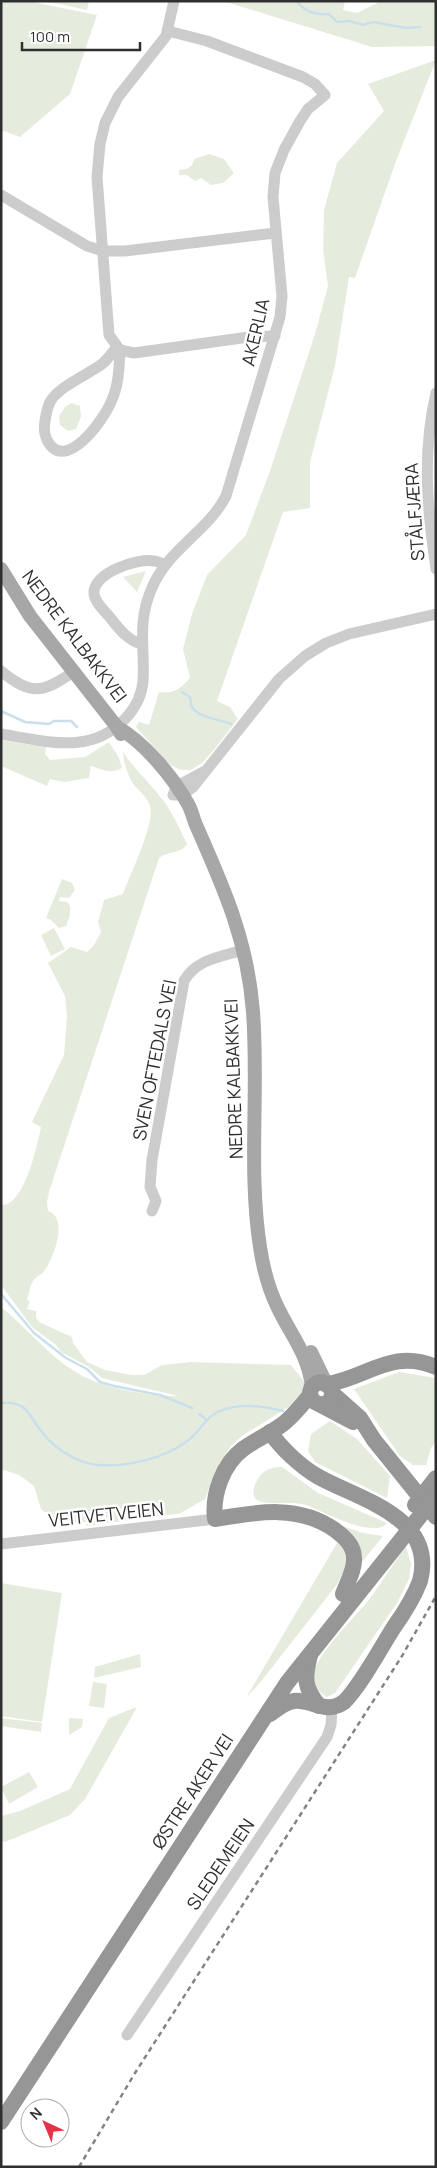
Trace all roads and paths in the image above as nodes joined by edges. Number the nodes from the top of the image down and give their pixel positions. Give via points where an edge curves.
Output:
1 (174, 1) edge
2 (168, 32) junction
3 (1, 195) edge
4 (275, 233) junction
5 (103, 251) junction
6 (275, 336) junction
7 (118, 348) junction
8 (436, 393) edge
9 (165, 565) junction
10 (1, 569) edge
11 (436, 569) edge
12 (436, 614) edge
13 (141, 644) junction
14 (1, 671) edge
15 (73, 672) junction
16 (117, 726) junction
17 (1, 734) edge
18 (177, 792) junction
19 (243, 950) junction
20 (152, 1211) dead end
21 (436, 1367) edge
22 (321, 1393) junction
23 (277, 1428) junction
24 (435, 1485) edge
25 (436, 1517) edge
26 (221, 1518) junction
27 (1, 1544) edge
28 (390, 1545) junction
29 (343, 1594) junction
30 (312, 1651) junction
31 (326, 1707) junction
32 (264, 1718) junction
33 (127, 2035) dead end
34 (1, 2102) edge
35 (1, 2122) edge

1 - 2 street
2 - 4 street, AKERLIA via 207,41 303,77 325,95 304,114 277,166 273,192
2 - 5 street via 123,89 105,123 97,170
3 - 5 street via 87,246
4 - 5 street
4 - 6 street, AKERLIA via 282,296
5 - 7 street via 108,331
6 - 7 street via 134,353
6 - 9 street, AKERLIA via 226,496 218,510
7 - 7 street via 103,363 59,392 50,403 44,430 46,439 53,446 63,450 74,448 101,421 112,402 117,384
8 - 11 street, STÅLFJÆRA via 429,430 426,478
9 - 13 street, AKERLIA via 147,601
9 - 13 street via 149,561 113,570 99,579 95,588 96,599 109,617 128,637
10 - 15 main road, NEDRE KALBAKKVEI via 21,603
12 - 18 street via 341,636 316,649 279,679 193,787
13 - 16 street, AKERLIA via 143,679 140,696 134,708
14 - 15 street via 31,688 57,684
15 - 16 main road, NEDRE KALBAKKVEI
16 - 17 street, AKERLIA via 100,738 58,744
16 - 18 main road, NEDRE KALBAKKVEI via 134,738
18 - 19 main road, NEDRE KALBAKKVEI via 191,811 213,860
19 - 20 street, SVEN OFTEDALS VEI via 198,965 184,981 155,1137 150,1187 156,1201
19 - 22 main road, NEDRE KALBAKKVEI via 253,1012 260,1247 276,1304 294,1336 311,1353
21 - 22 highway via 419,1361 399,1360
22 - 23 highway
22 - 25 highway, NEDRE KALBAKKVEI via 360,1418
23 - 26 highway via 241,1450 231,1462 223,1478
23 - 31 highway via 286,1452 317,1476 380,1505 398,1517 415,1536 422,1558 420,1581 405,1610 347,1699 340,1705
24 - 28 highway, ØSTRE AKER VEI
26 - 27 street, VEITVETVEIEN
26 - 29 highway via 282,1512 306,1516 328,1525 353,1550 354,1561
28 - 29 highway, ØSTRE AKER VEI
28 - 30 highway, ØSTRE AKER VEI
29 - 34 highway, ØSTRE AKER VEI via 266,1693
30 - 31 highway via 306,1684 309,1692
30 - 32 highway, ØSTRE AKER VEI
31 - 32 highway via 301,1701 290,1702
31 - 33 street, SLEDEMEIEN via 331,1725 327,1736
32 - 35 highway, ØSTRE AKER VEI

